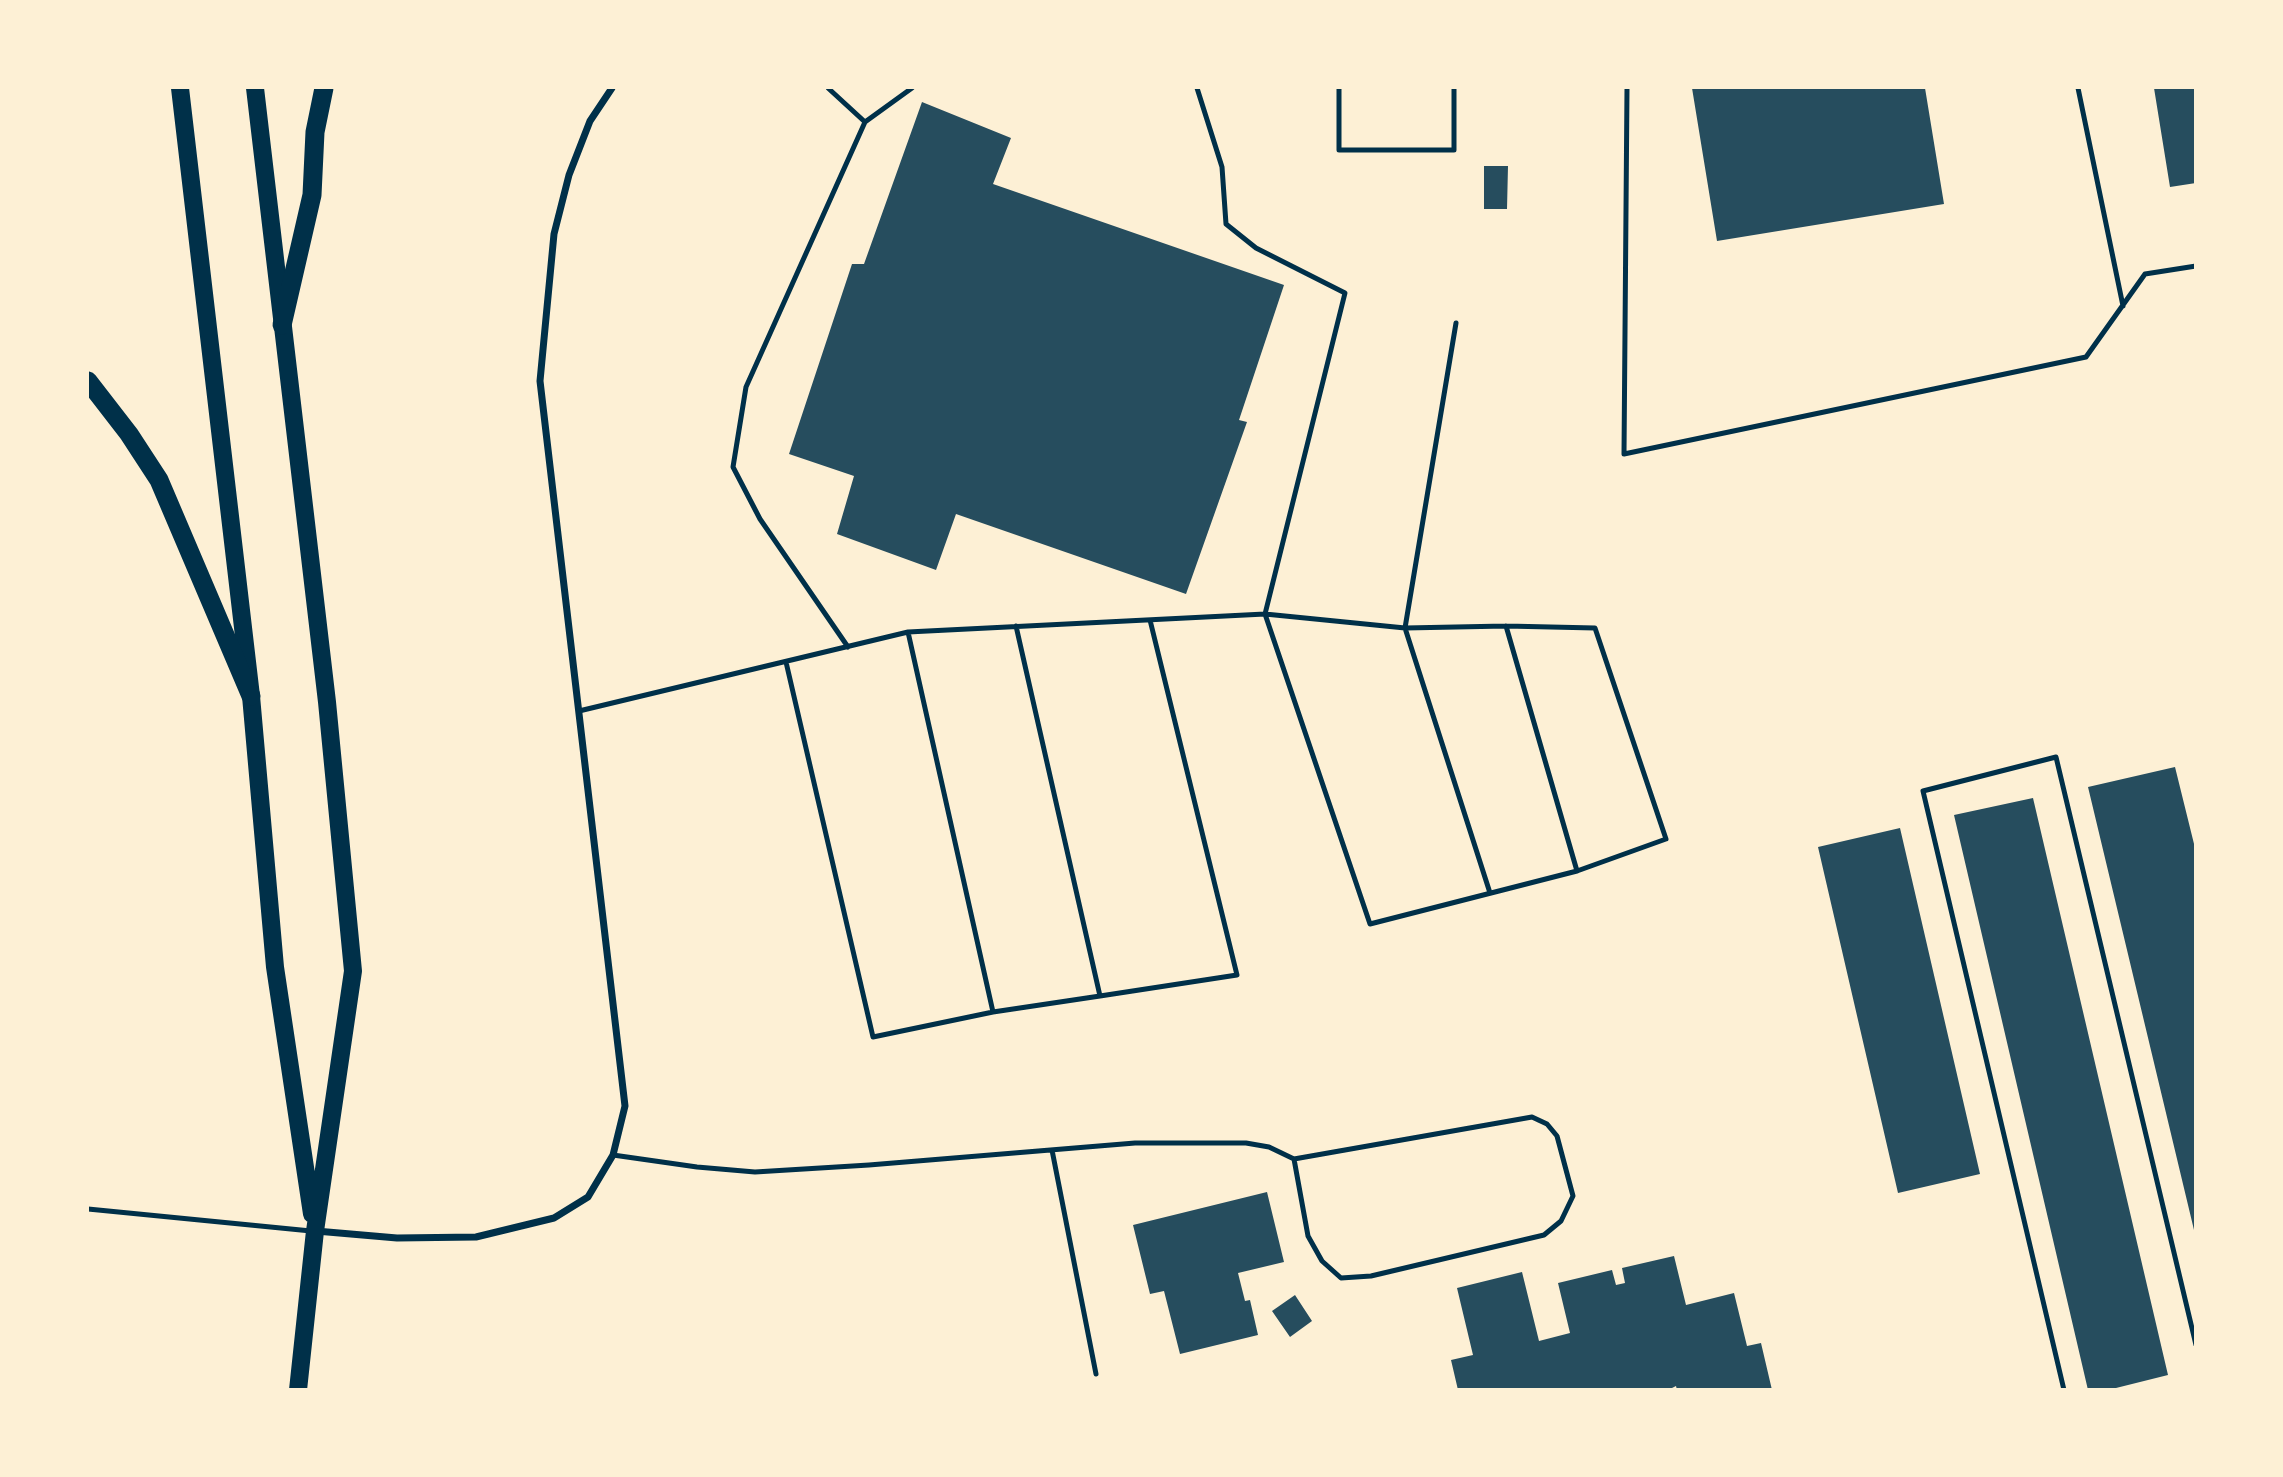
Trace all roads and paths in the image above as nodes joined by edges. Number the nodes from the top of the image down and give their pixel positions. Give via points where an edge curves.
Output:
1 (180, 88) edge
2 (256, 88) edge
3 (324, 88) edge
4 (612, 88) edge
5 (828, 88) edge
6 (912, 88) edge
7 (1197, 88) edge
8 (1339, 88) edge
9 (1454, 88) edge
10 (1627, 88) edge
11 (2078, 88) edge
12 (865, 122) junction
13 (2196, 266) edge
14 (2123, 306) junction
15 (1456, 323) dead end
16 (282, 324) junction
17 (88, 381) edge
18 (1265, 614) junction
19 (1150, 620) junction
20 (1016, 626) junction
21 (1506, 626) junction
22 (1405, 628) junction
23 (908, 632) junction
24 (848, 647) junction
25 (786, 662) junction
26 (251, 696) junction
27 (579, 711) junction
28 (1577, 871) junction
29 (1490, 893) junction
30 (1100, 996) junction
31 (993, 1012) junction
32 (1052, 1150) junction
33 (613, 1155) junction
34 (1294, 1159) junction
35 (88, 1209) edge
36 (315, 1231) junction
37 (2196, 1345) edge
38 (1096, 1374) dead end
39 (298, 1390) edge
40 (2064, 1390) edge

1 - 26 main road
2 - 16 main road
3 - 16 highway via 315,132 312,195
4 - 27 street via 590,121 569,175 554,234 540,381
5 - 12 lane
6 - 12 lane
7 - 18 lane via 1222,167 1226,225 1256,248 1345,293
8 - 9 lane via 1339,150 1454,150
10 - 14 lane via 1624,454 2086,357
11 - 14 lane
12 - 24 lane via 746,387 733,467 760,519
13 - 14 lane via 2145,274
15 - 22 lane
16 - 36 main road via 353,971
17 - 26 highway via 159,480
18 - 19 lane
18 - 22 lane
18 - 29 lane via 1370,924
19 - 20 lane
19 - 30 lane via 1237,975
20 - 23 lane
20 - 30 lane
21 - 22 lane
21 - 28 lane
21 - 28 lane via 1595,628 1666,839
22 - 29 lane
23 - 24 lane
23 - 31 lane
24 - 25 lane
25 - 27 lane
25 - 31 lane via 873,1037
26 - 36 main road via 275,967
27 - 33 street via 625,1106
28 - 29 lane
30 - 31 lane
32 - 33 lane via 755,1172
32 - 34 lane via 1135,1143 1246,1143
32 - 38 lane
33 - 36 street via 588,1196 554,1218 476,1237 397,1238
34 - 34 lane via 1308,1236 1322,1261 1341,1278 1371,1276 1544,1235 1561,1220 1573,1196 1557,1136 1547,1124 1532,1117
35 - 36 lane
36 - 39 main road
37 - 40 lane via 2056,757 1923,791

